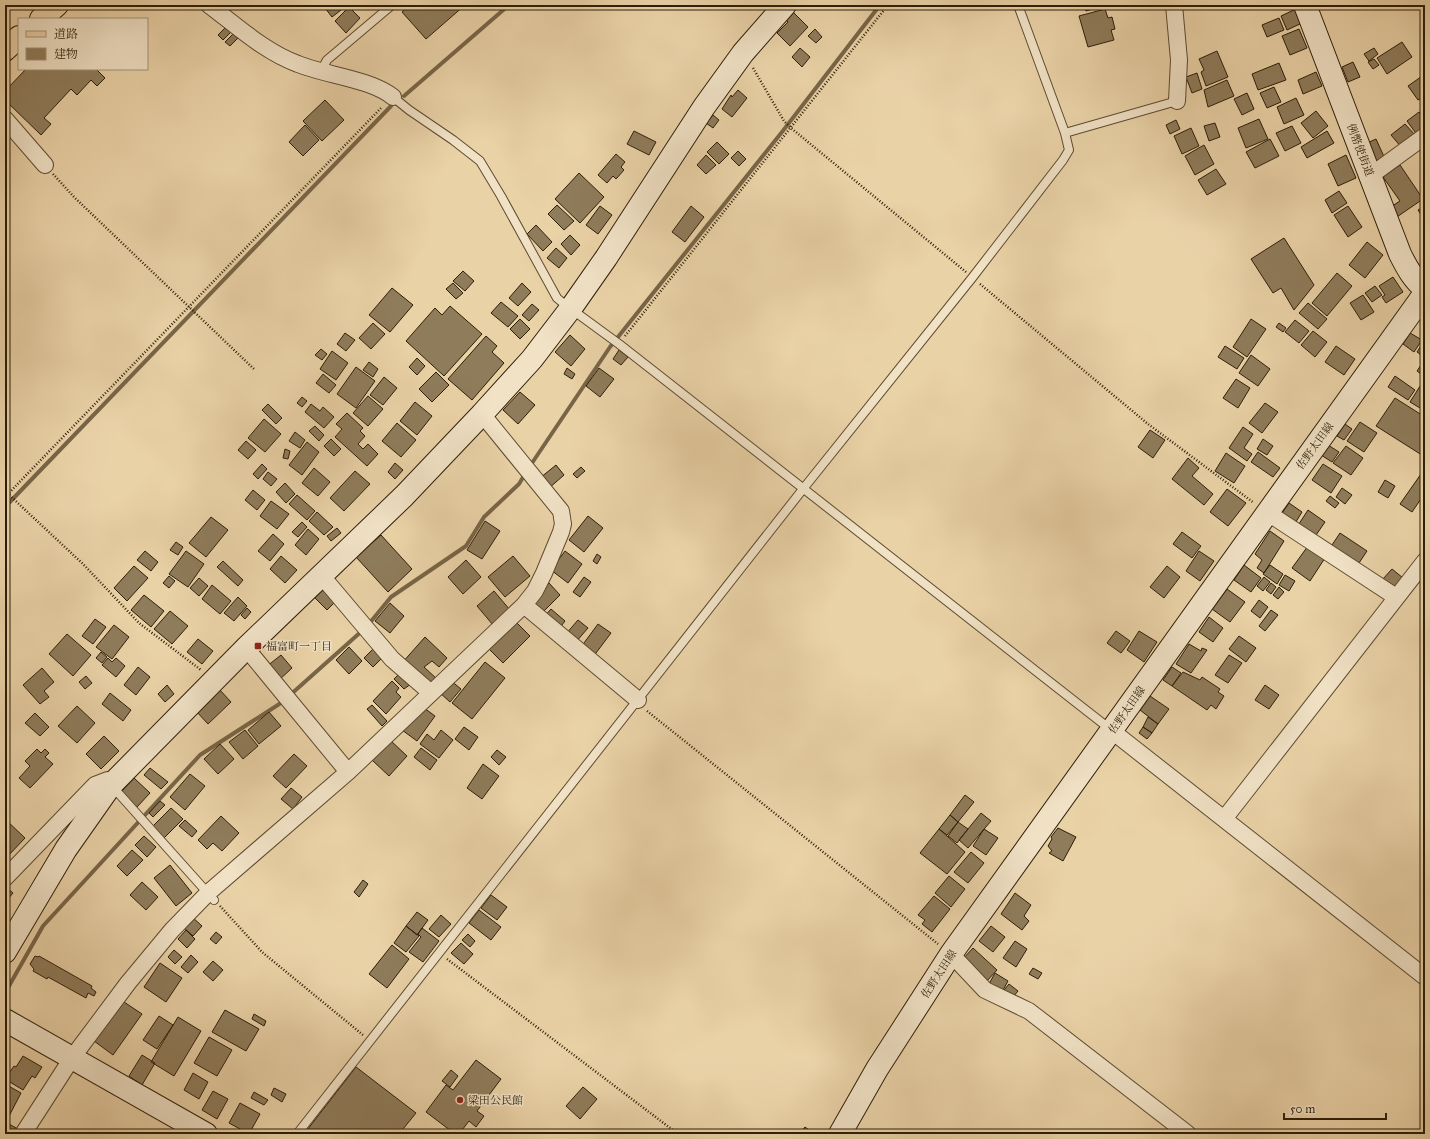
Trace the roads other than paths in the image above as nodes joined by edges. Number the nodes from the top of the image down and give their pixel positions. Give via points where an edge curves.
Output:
1 (57, 5) edge
2 (209, 5) edge
3 (392, 5) edge
4 (785, 5) edge
5 (1018, 5) edge
6 (1174, 5) edge
7 (1305, 5) edge
8 (41, 18) edge
9 (18, 38) edge
10 (5, 50) edge
11 (321, 71) junction
12 (393, 97) joint
13 (1177, 102) joint
14 (5, 119) edge
15 (1065, 133) junction
16 (1425, 136) edge
17 (45, 165) road end
18 (1370, 176) junction
19 (1425, 289) edge
20 (1425, 293) edge
21 (571, 308) junction
22 (482, 414) junction
23 (803, 489) junction
24 (1268, 513) junction
25 (1425, 561) edge
26 (321, 575) junction
27 (1396, 598) junction
28 (524, 605) junction
29 (246, 648) junction
30 (431, 693) junction
31 (637, 701) junction
32 (1112, 731) junction
33 (348, 772) junction
34 (111, 785) junction
35 (1224, 819) junction
36 (5, 878) edge
37 (211, 896) junction
38 (5, 952) edge
39 (951, 954) junction
40 (1425, 977) edge
41 (5, 1020) edge
42 (72, 1058) junction
43 (22, 1134) edge
44 (206, 1134) edge
45 (297, 1134) edge
46 (840, 1134) edge
47 (1188, 1134) edge

1 - 8 main road
2 - 11 street via 279,56
3 - 11 lane via 327,60
4 - 21 street via 743,53 704,107
5 - 15 lane
6 - 13 street via 1179,60
7 - 18 street, 例幣使街道
9 - 10 main road
11 - 12 street via 378,88
12 - 21 lane via 480,161 557,298
13 - 15 lane
14 - 17 street
15 - 23 lane via 1070,150 1063,160
16 - 18 street
18 - 19 street, 例幣使街道 via 1400,254 1411,275
20 - 24 street, 佐野太田線
21 - 22 street via 532,359
21 - 23 lane
22 - 26 street via 404,496
22 - 28 street via 561,511 561,532 535,591
23 - 31 lane
23 - 32 lane
24 - 27 street
24 - 32 street, 佐野太田線
25 - 27 street
26 - 29 street
26 - 30 street via 392,659
27 - 35 street
28 - 30 street
28 - 31 street
29 - 33 street
29 - 34 street
30 - 33 street
31 - 45 lane
32 - 35 street
32 - 39 street, 佐野太田線
33 - 37 street
34 - 36 street via 108,780 95,785
34 - 37 lane
34 - 38 street via 66,849
35 - 40 street
37 - 42 street via 172,930 128,983
39 - 46 street, 佐野太田線 via 877,1069
39 - 47 street via 985,990 1029,1011
41 - 42 street
42 - 43 street
42 - 44 street

